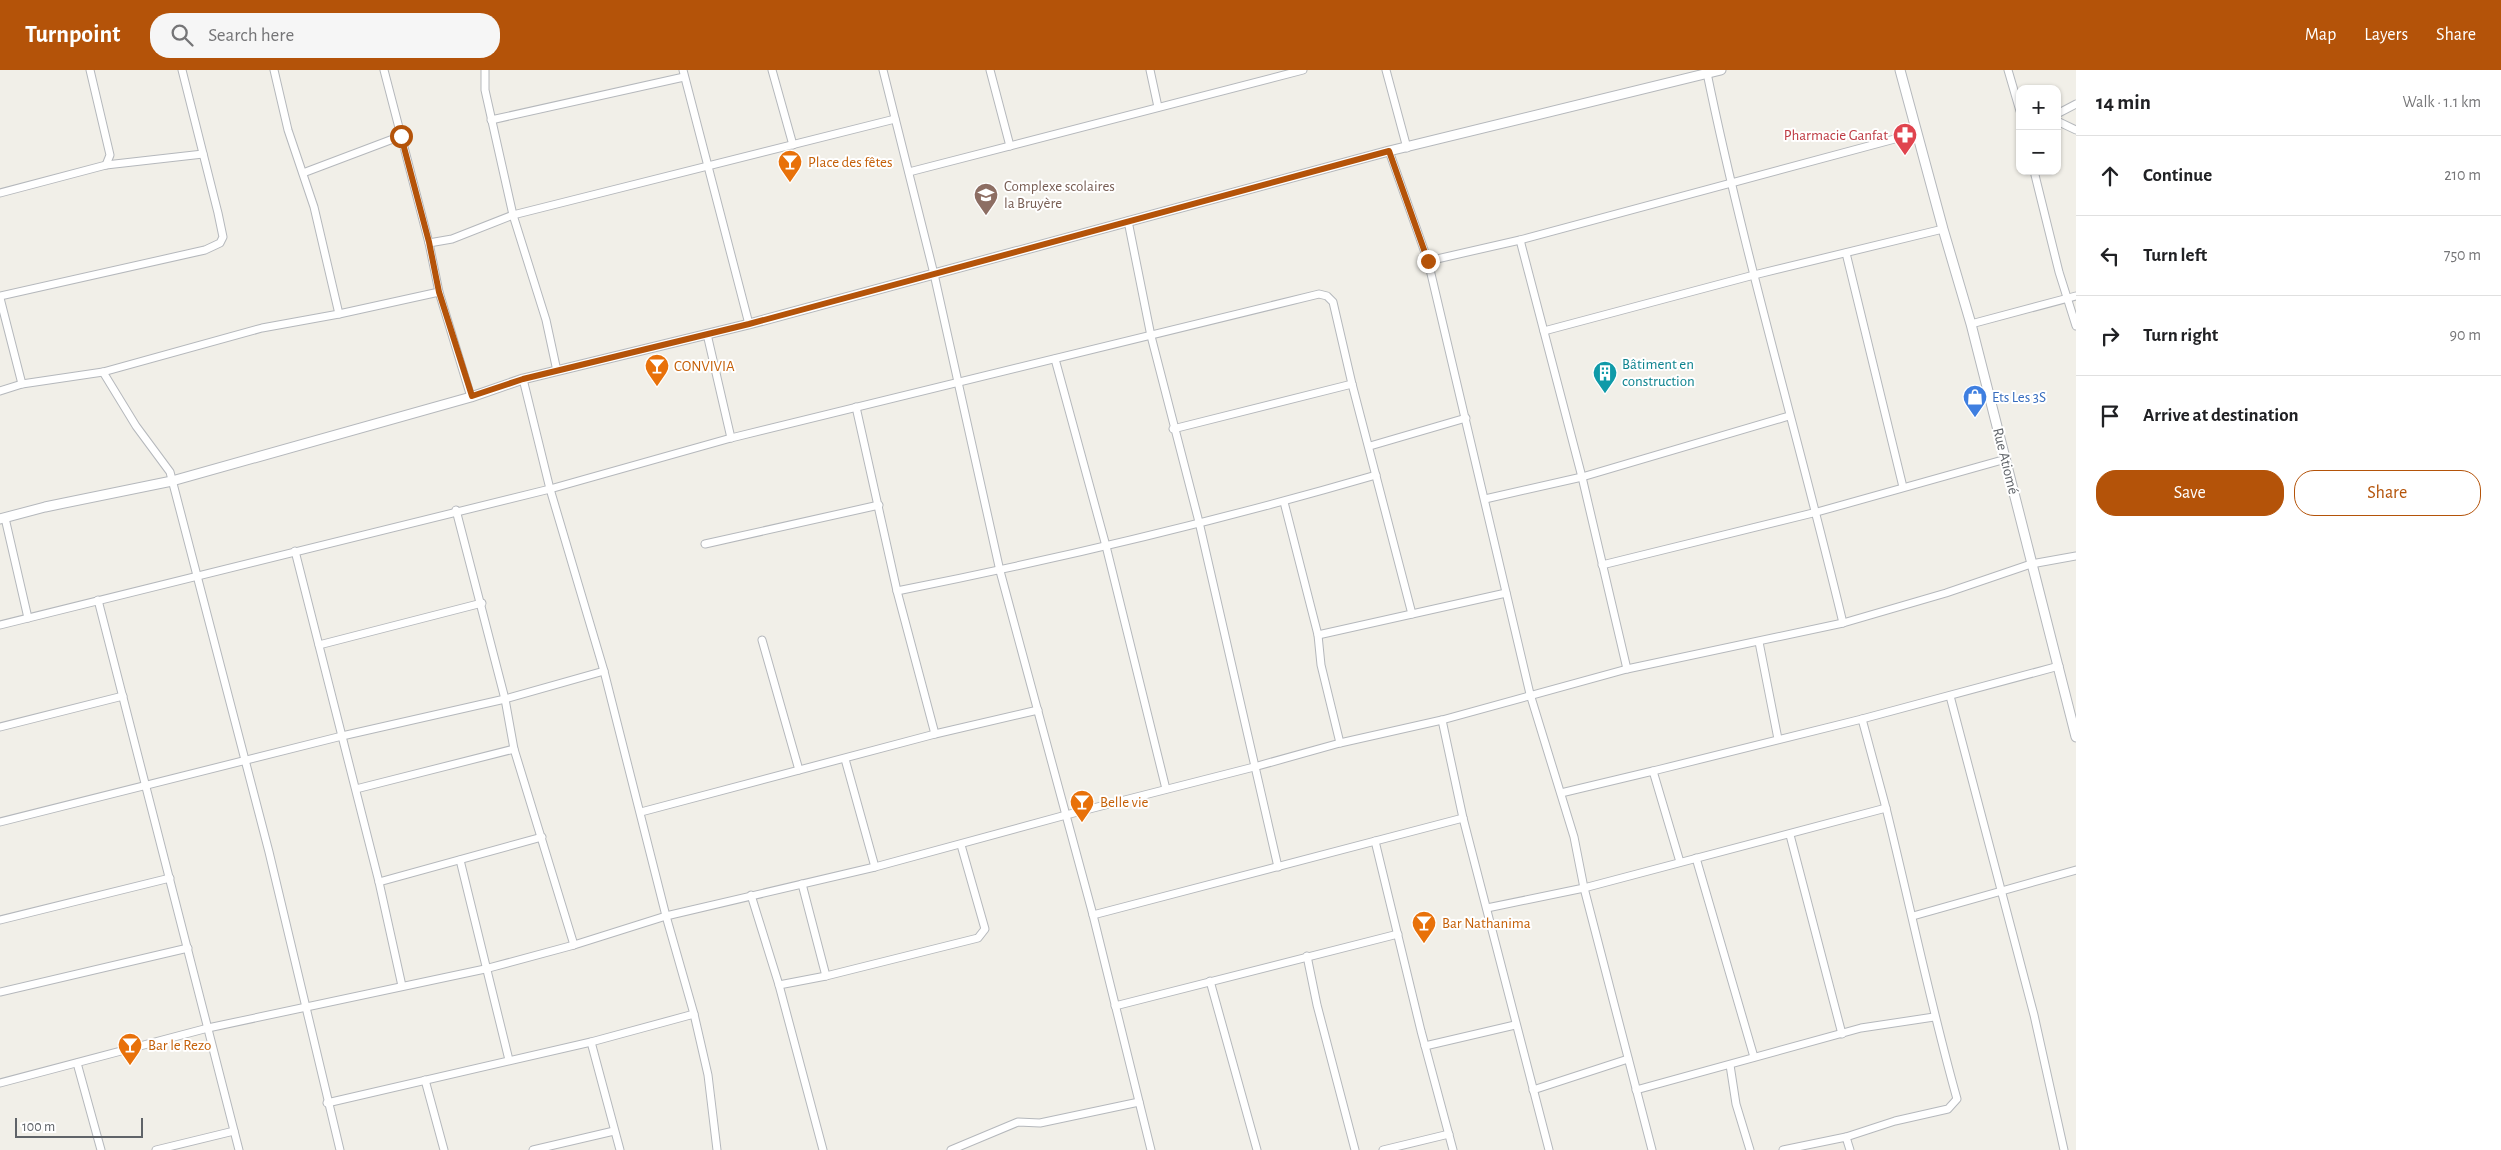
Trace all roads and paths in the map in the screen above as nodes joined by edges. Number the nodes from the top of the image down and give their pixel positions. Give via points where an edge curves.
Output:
1 (90, 70) edge
2 (182, 70) edge
3 (274, 70) edge
4 (384, 70) edge
5 (485, 70) edge
6 (772, 70) edge
7 (883, 70) edge
8 (990, 70) edge
9 (1150, 70) edge
10 (1303, 70) edge
11 (1386, 70) edge
12 (1721, 70) edge
13 (1900, 70) edge
14 (2008, 70) edge
15 (1289, 72) edge
16 (1707, 73) junction
17 (683, 74) edge
18 (2016, 94) edge
19 (2076, 104) edge
20 (1158, 108) junction
21 (2061, 112) edge
22 (895, 119) junction
23 (492, 120) junction
24 (2061, 123) edge
25 (2076, 130) edge
26 (1917, 133) junction
27 (401, 136) junction
28 (793, 145) junction
29 (1010, 146) junction
30 (1407, 148) junction
31 (1389, 151) junction
32 (203, 154) junction
33 (106, 165) junction
34 (708, 167) junction
35 (909, 172) junction
36 (303, 173) junction
37 (2035, 175) edge
38 (1730, 183) junction
39 (0, 194) edge
40 (513, 215) junction
41 (1128, 221) junction
42 (1942, 229) junction
43 (1520, 240) junction
44 (429, 242) junction
45 (1846, 253) junction
46 (1428, 261) junction
47 (934, 274) junction
48 (1754, 275) junction
49 (439, 292) junction
50 (2076, 296) edge
51 (0, 297) edge
52 (2067, 298) junction
53 (339, 314) junction
54 (749, 324) junction
55 (1971, 324) junction
56 (2076, 326) edge
57 (1544, 331) junction
58 (707, 334) junction
59 (1150, 336) junction
60 (1056, 359) junction
61 (557, 371) junction
62 (104, 372) junction
63 (523, 379) junction
64 (959, 382) junction
65 (22, 384) junction
66 (1352, 384) junction
67 (0, 391) edge
68 (472, 396) junction
69 (856, 407) junction
70 (1789, 416) junction
71 (1466, 418) junction
72 (1173, 429) junction
73 (731, 438) junction
74 (1370, 446) junction
75 (2006, 459) junction
76 (1376, 475) junction
77 (1582, 477) junction
78 (172, 481) junction
79 (1903, 487) junction
80 (550, 489) junction
81 (1485, 499) junction
82 (1284, 502) junction
83 (880, 505) junction
84 (456, 510) junction
85 (1817, 512) junction
86 (2, 519) edge
87 (1198, 522) junction
88 (705, 544) dead end
89 (1106, 546) junction
90 (295, 551) junction
91 (2076, 556) edge
92 (2031, 564) junction
93 (1602, 565) junction
94 (1000, 571) junction
95 (197, 576) junction
96 (897, 591) junction
97 (1506, 593) junction
98 (98, 600) junction
99 (482, 603) junction
100 (1412, 614) junction
101 (28, 618) junction
102 (1843, 623) junction
103 (0, 626) edge
104 (1318, 635) junction
105 (762, 640) dead end
106 (1759, 642) junction
107 (319, 645) junction
108 (2059, 666) junction
109 (1627, 668) junction
110 (604, 671) junction
111 (1530, 694) junction
112 (123, 696) junction
113 (1950, 696) junction
114 (505, 699) junction
115 (1038, 710) junction
116 (1442, 720) junction
117 (1862, 720) junction
118 (0, 727) edge
119 (936, 734) junction
120 (342, 736) junction
121 (2076, 737) edge
122 (1778, 739) junction
123 (1340, 743) junction
124 (514, 749) junction
125 (845, 759) junction
126 (244, 760) junction
127 (1254, 768) junction
128 (799, 770) junction
129 (1653, 771) junction
130 (146, 785) junction
131 (356, 789) junction
132 (1166, 789) junction
133 (1560, 793) junction
134 (1886, 808) junction
135 (641, 812) junction
136 (1066, 815) junction
137 (1463, 818) junction
138 (0, 822) edge
139 (1790, 835) junction
140 (542, 837) junction
141 (1374, 841) junction
142 (962, 845) junction
143 (1696, 858) junction
144 (460, 860) junction
145 (1680, 862) junction
146 (875, 867) junction
147 (1278, 867) junction
148 (2076, 870) edge
149 (170, 878) junction
150 (379, 882) junction
151 (802, 884) junction
152 (1584, 888) junction
153 (2002, 890) junction
154 (751, 894) junction
155 (1487, 908) junction
156 (666, 916) junction
157 (1093, 916) junction
158 (1913, 916) junction
159 (0, 920) edge
160 (1398, 934) junction
161 (574, 945) junction
162 (188, 948) junction
163 (1306, 956) junction
164 (485, 969) junction
165 (826, 976) junction
166 (1210, 981) junction
167 (779, 985) junction
168 (402, 986) junction
169 (0, 992) edge
170 (1115, 1006) junction
171 (304, 1007) junction
172 (694, 1014) junction
173 (1934, 1017) junction
174 (1515, 1025) junction
175 (208, 1028) junction
176 (1842, 1034) junction
177 (591, 1042) junction
178 (1425, 1046) junction
179 (1754, 1057) junction
180 (1628, 1059) junction
181 (509, 1060) junction
182 (77, 1063) junction
183 (1730, 1065) junction
184 (425, 1080) junction
185 (0, 1083) edge
186 (1533, 1090) junction
187 (1636, 1090) junction
188 (1139, 1102) junction
189 (327, 1103) junction
190 (614, 1130) junction
191 (234, 1132) junction
192 (1449, 1134) junction
193 (1846, 1137) junction
194 (101, 1150) edge
195 (156, 1150) edge
196 (238, 1150) edge
197 (340, 1150) edge
198 (444, 1150) edge
199 (533, 1150) edge
200 (620, 1150) edge
201 (717, 1150) edge
202 (823, 1150) edge
203 (951, 1150) edge
204 (1150, 1150) edge
205 (1257, 1150) edge
206 (1355, 1150) edge
207 (1383, 1150) edge
208 (1453, 1150) edge
209 (1549, 1150) edge
210 (1652, 1150) edge
211 (1750, 1150) edge
212 (1783, 1150) edge
213 (1850, 1150) edge
214 (2064, 1150) edge

1 - 33 street via 109,151
2 - 32 street
3 - 36 street via 288,130
4 - 27 street
5 - 23 street via 485,90
6 - 28 street
7 - 22 street
8 - 29 street
9 - 20 street
10 - 15 street
11 - 30 street
12 - 16 street
13 - 26 street, Rue Atiomé
14 - 18 street
15 - 20 street
16 - 30 street
16 - 38 street
17 - 23 street
17 - 34 street
19 - 21 street
20 - 29 street
22 - 28 street
22 - 35 street
23 - 40 street
24 - 25 street
26 - 38 street
26 - 42 street, Rue Atiomé
27 - 36 street
27 - 44 street
28 - 34 street
29 - 35 street
30 - 31 street
31 - 41 street
31 - 46 street
32 - 33 street
32 - 51 street via 223,238 215,247
33 - 39 street
34 - 40 street
34 - 54 street
35 - 47 street
36 - 53 street
37 - 52 street
38 - 43 street
38 - 48 street
40 - 44 street via 452,239
40 - 61 street via 546,320
41 - 47 street
41 - 59 street
42 - 45 street
42 - 55 street, Rue Atiomé
43 - 46 street
43 - 57 street
44 - 49 street
45 - 48 street
45 - 79 street
46 - 71 street
47 - 54 street
47 - 64 street
48 - 57 street
48 - 70 street
49 - 53 street
49 - 68 street
50 - 52 street
51 - 65 street
52 - 55 street
52 - 56 street
53 - 62 street via 262,328
54 - 58 street
55 - 75 street, Rue Atiomé
57 - 77 street
58 - 61 street
58 - 73 street
59 - 60 street
59 - 66 street via 1319,294 1333,302
59 - 72 street
60 - 64 street
60 - 89 street
61 - 63 street
62 - 65 street
62 - 78 street via 136,426 166,465
63 - 68 street
63 - 80 street
64 - 69 street
64 - 94 street
65 - 67 street
66 - 72 street
66 - 74 street
68 - 78 street
69 - 73 street
69 - 83 street
70 - 77 street
70 - 85 street
71 - 74 street
71 - 81 street
72 - 87 street
73 - 80 street
74 - 76 street
75 - 79 street
75 - 92 street, Rue Atiomé
76 - 82 street
76 - 100 street
77 - 81 street
77 - 93 street
78 - 86 street
78 - 95 street
79 - 85 street
80 - 84 street
80 - 110 street
81 - 97 street
82 - 87 street
82 - 104 street
83 - 88 street
83 - 96 street
84 - 90 street
84 - 99 street
85 - 93 street
85 - 102 street
86 - 101 street
87 - 89 street
87 - 127 street
89 - 94 street
89 - 132 street
90 - 95 street
90 - 107 street
91 - 92 street
92 - 102 street via 1938,596
92 - 108 street, Rue Atiomé
93 - 109 street
94 - 96 street
94 - 115 street
95 - 98 street
95 - 126 street
96 - 119 street
97 - 100 street
97 - 111 street
98 - 101 street
98 - 112 street
99 - 107 street
99 - 114 street
100 - 104 street
101 - 103 street
102 - 106 street
104 - 123 street via 1321,665
105 - 128 street
106 - 109 street
106 - 122 street
107 - 120 street
108 - 113 street
108 - 121 street, Rue Atiomé
109 - 111 street
110 - 114 street
110 - 135 street
111 - 116 street
111 - 133 street
112 - 118 street
112 - 130 street
113 - 117 street
113 - 153 street
114 - 120 street
114 - 124 street
115 - 119 street
115 - 136 street
116 - 123 street
116 - 137 street
117 - 122 street
117 - 134 street
119 - 125 street
120 - 126 street
120 - 131 street
122 - 129 street
123 - 127 street
124 - 131 street
124 - 140 street
125 - 128 street
125 - 146 street
126 - 130 street
126 - 171 street via 269,852
127 - 132 street
127 - 147 street
128 - 135 street
129 - 133 street
129 - 145 street
130 - 138 street
130 - 149 street
131 - 150 street
132 - 136 street
133 - 152 street via 1574,837
134 - 139 street
134 - 158 street
135 - 156 street
136 - 142 street
136 - 157 street
137 - 141 street
137 - 155 street
139 - 143 street
139 - 176 street
140 - 144 street
140 - 161 street
141 - 147 street
141 - 160 street
142 - 146 street
142 - 165 street via 985,929 978,938
143 - 145 street
143 - 179 street
144 - 150 street
144 - 164 street
145 - 152 street
146 - 151 street
147 - 157 street
148 - 153 street
149 - 159 street
149 - 162 street
150 - 168 street
151 - 154 street
151 - 165 street
152 - 155 street
152 - 180 street
153 - 158 street
153 - 214 street
154 - 156 street
154 - 167 street
155 - 174 street
156 - 161 street
156 - 172 street
157 - 170 street
158 - 173 street
160 - 163 street
160 - 178 street
161 - 164 street
162 - 169 street
162 - 175 street
163 - 166 street
163 - 206 street
164 - 168 street
164 - 181 street
165 - 167 street
166 - 170 street
166 - 205 street
167 - 202 street
168 - 171 street
170 - 188 street
171 - 175 street
171 - 189 street
172 - 177 street
172 - 201 street via 708,1075
173 - 176 street
173 - 193 street via 1956,1099 1954,1104 1948,1109
174 - 178 street
174 - 186 street
175 - 182 street
175 - 191 street
176 - 179 street
177 - 181 street
177 - 190 street
178 - 192 street
179 - 183 street
180 - 186 street
180 - 187 street
181 - 184 street
182 - 185 street
182 - 194 street
183 - 187 street
183 - 211 street via 1736,1104
184 - 189 street
184 - 198 street
186 - 209 street
187 - 210 street
188 - 203 street via 1040,1123 1018,1122
188 - 204 street
189 - 197 street
190 - 199 street
190 - 200 street
191 - 195 street
191 - 196 street
192 - 207 street
192 - 208 street
193 - 212 street
193 - 213 street

